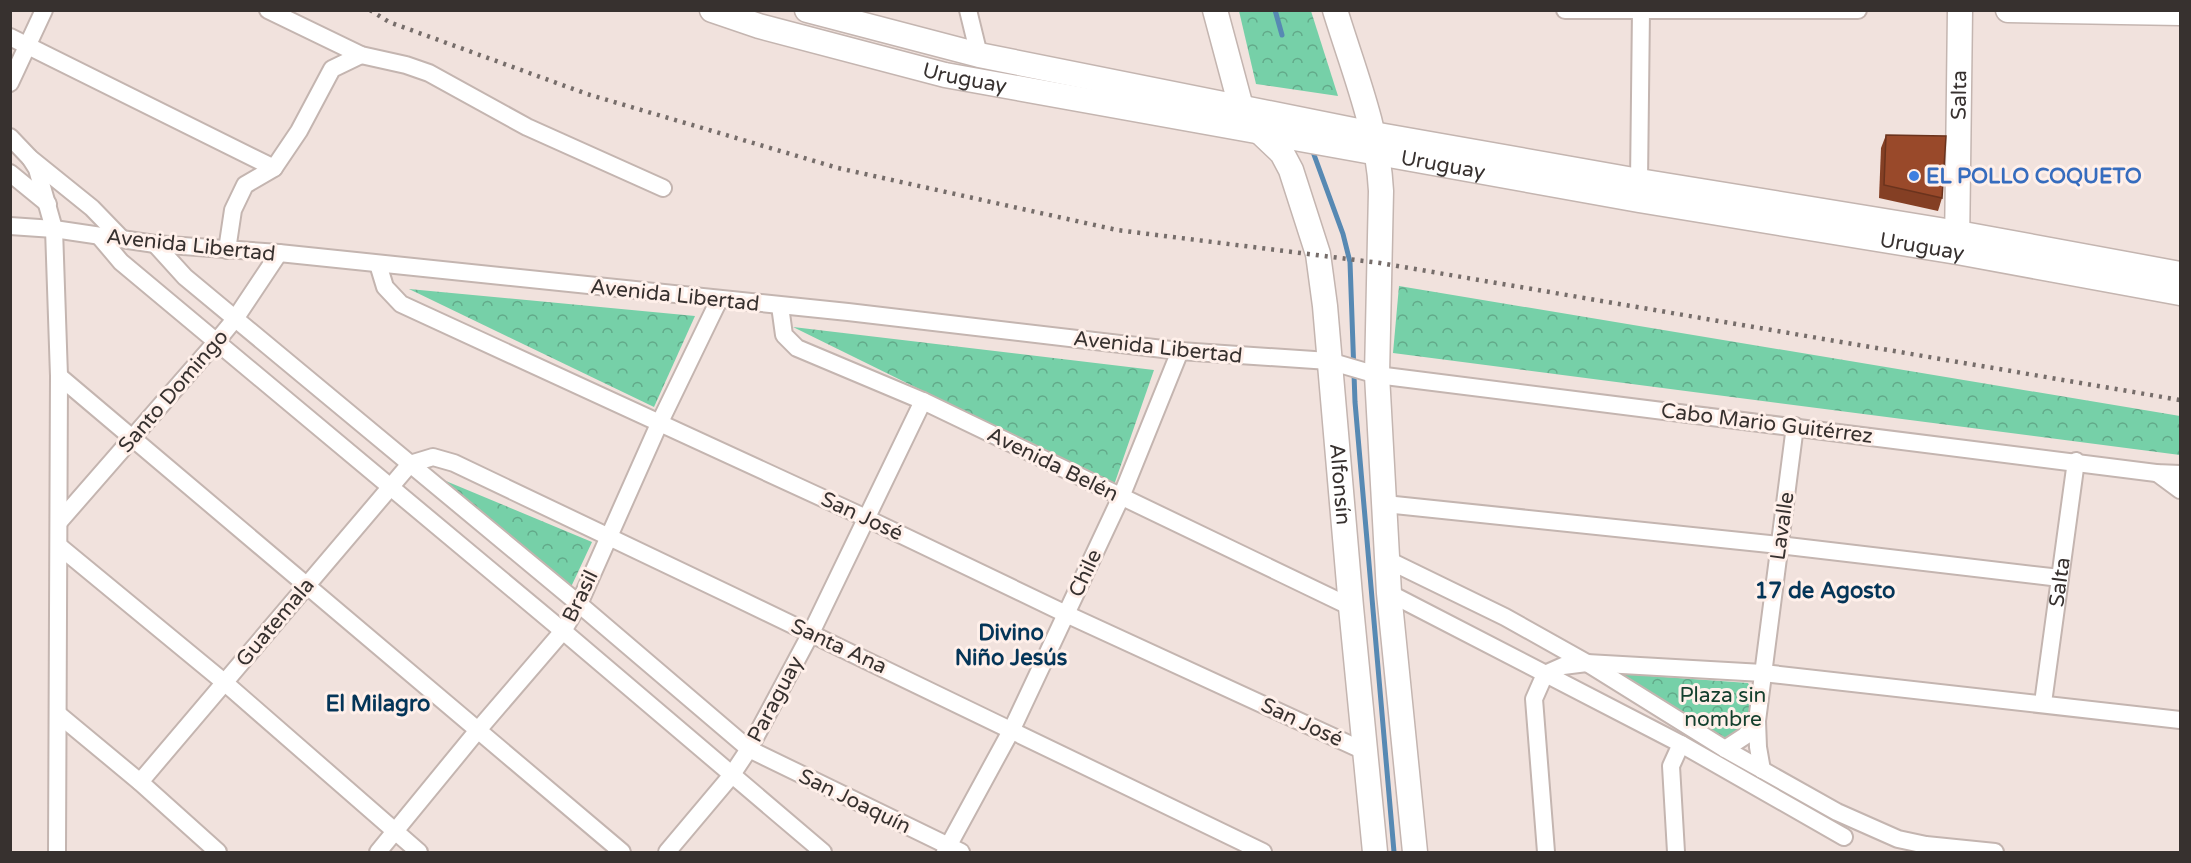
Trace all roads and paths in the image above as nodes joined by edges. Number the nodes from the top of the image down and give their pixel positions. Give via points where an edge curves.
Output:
1 (44, 10) edge
2 (268, 10) edge
3 (711, 10) edge
4 (807, 10) edge
5 (968, 10) edge
6 (1215, 10) edge
7 (1335, 10) edge
8 (1565, 10) edge
9 (1858, 10) edge
10 (1960, 10) edge
11 (2008, 10) edge
12 (1641, 11) edge
13 (2181, 13) edge
14 (10, 37) edge
15 (27, 45) junction
16 (362, 55) junction
17 (979, 55) junction
18 (10, 83) edge
19 (1241, 106) junction
20 (1260, 133) junction
21 (10, 138) edge
22 (1375, 143) junction
23 (30, 158) junction
24 (274, 168) junction
25 (10, 173) edge
26 (1639, 181) junction
27 (663, 188) dead end
28 (48, 204) junction
29 (10, 226) edge
30 (54, 229) junction
31 (99, 236) junction
32 (122, 239) junction
33 (1957, 242) junction
34 (155, 244) junction
35 (226, 250) junction
36 (279, 253) junction
37 (378, 264) junction
38 (2181, 274) edge
39 (2181, 293) edge
40 (719, 300) junction
41 (780, 306) junction
42 (235, 319) junction
43 (216, 342) junction
44 (1180, 351) junction
45 (1334, 362) junction
46 (1370, 373) junction
47 (59, 376) junction
48 (923, 401) junction
49 (659, 424) junction
50 (1795, 426) junction
51 (132, 438) junction
52 (2076, 461) junction
53 (410, 464) junction
54 (2156, 472) junction
55 (2181, 474) edge
56 (389, 488) junction
57 (2181, 490) edge
58 (1121, 497) junction
59 (1385, 504) junction
60 (866, 518) junction
61 (59, 522) junction
62 (608, 536) junction
63 (1779, 544) junction
64 (59, 546) junction
65 (1388, 560) junction
66 (2060, 578) junction
67 (306, 585) junction
68 (1389, 593) junction
69 (579, 603) junction
70 (1351, 607) junction
71 (1066, 614) junction
72 (563, 631) junction
73 (811, 633) junction
74 (1587, 663) junction
75 (1763, 673) junction
76 (1545, 674) junction
77 (224, 682) junction
78 (2043, 703) junction
79 (58, 714) junction
80 (2181, 720) edge
81 (1757, 721) junction
82 (1012, 729) junction
83 (477, 730) junction
84 (1682, 744) junction
85 (1725, 748) junction
86 (749, 749) junction
87 (1365, 751) junction
88 (1762, 770) junction
89 (731, 776) junction
90 (140, 782) junction
91 (1837, 812) junction
92 (394, 831) junction
93 (1846, 845) edge
94 (952, 851) edge
95 (57, 852) edge
96 (218, 852) edge
97 (378, 852) edge
98 (419, 852) edge
99 (622, 852) edge
100 (668, 852) edge
101 (823, 852) edge
102 (1263, 852) edge
103 (1375, 852) edge
104 (1415, 852) edge
105 (1546, 852) edge
106 (1676, 852) edge
107 (1995, 852) edge

1 - 15 street
2 - 16 street
3 - 20 street, Uruguay via 945,75
4 - 17 street, Uruguay
5 - 17 street
6 - 19 street, Alfonsín
7 - 22 street, Alfonsín
8 - 12 street
9 - 12 street
10 - 33 street, Salta
11 - 13 street
12 - 26 street
14 - 15 street
15 - 18 street
15 - 24 street
16 - 24 street via 332,69
16 - 27 street via 429,73 527,127
17 - 19 street, Uruguay
19 - 20 street, Alfonsín
19 - 22 street, Uruguay
20 - 22 street, Uruguay
20 - 45 street, Alfonsín via 1282,153 1311,228
21 - 23 street
22 - 26 street, Uruguay
22 - 33 street, Uruguay via 1639,200
22 - 46 street, Alfonsín via 1381,191
23 - 28 street
23 - 32 street via 92,208
24 - 35 street via 245,185 234,210
25 - 28 street
26 - 33 street, Uruguay
28 - 30 street
29 - 30 street, Avenida Libertad
30 - 31 street, Avenida Libertad
30 - 47 street
31 - 32 street, Avenida Libertad
31 - 43 street via 121,262
32 - 34 street, Avenida Libertad
33 - 38 street, Uruguay
33 - 39 street, Uruguay
34 - 35 street, Avenida Libertad
34 - 42 street, San Joaquín via 185,277
35 - 36 street, Avenida Libertad
36 - 37 street, Avenida Libertad
36 - 42 street, Santo Domingo
37 - 40 street, Avenida Libertad
37 - 49 street, San José via 385,287 401,304
40 - 41 street, Avenida Libertad
40 - 49 street, Brasil
41 - 44 street, Avenida Libertad
41 - 48 street, Avenida Belén via 784,335 797,348
42 - 43 street, Santo Domingo
42 - 53 street, San Joaquín
43 - 51 street, Santo Domingo
43 - 56 street
44 - 45 street, Avenida Libertad
44 - 58 street, Chile
45 - 46 street, Avenida Libertad
45 - 70 street, Alfonsín
46 - 50 street, Cabo Mario Guitérrez
46 - 59 street, Alfonsín
47 - 51 street
47 - 61 street
48 - 58 street, Avenida Belén
48 - 60 street, Paraguay
49 - 60 street, San José
49 - 62 street, Brasil
50 - 52 street, Cabo Mario Guitérrez
50 - 63 street, Lavalle
51 - 61 street, Santo Domingo
51 - 67 street
52 - 54 street, Cabo Mario Guitérrez
52 - 66 street, Salta
53 - 56 street, Guatemala
53 - 62 street, Santa Ana via 433,456 454,463
53 - 69 street, San Joaquín
54 - 55 street, Cabo Mario Guitérrez
54 - 57 street, Cabo Mario Guitérrez
56 - 67 street, Guatemala
56 - 72 street
58 - 70 street, Avenida Belén
58 - 71 street, Chile
59 - 63 street
59 - 65 street, Alfonsín
60 - 71 street, San José
60 - 73 street, Paraguay
61 - 64 street
62 - 69 street, Brasil
62 - 73 street, Santa Ana
63 - 66 street
63 - 75 street, Lavalle
64 - 77 street
64 - 79 street
65 - 68 street, Alfonsín
65 - 74 street via 1505,617
66 - 78 street, Salta
67 - 77 street, Guatemala
67 - 83 street
68 - 76 street
68 - 104 street, Alfonsín
69 - 72 street, Brasil
69 - 86 street, San Joaquín
70 - 87 street, Alfonsín
71 - 82 street, Chile
71 - 87 street, San José
72 - 83 street, Brasil
72 - 89 street
73 - 82 street, Santa Ana
73 - 86 street, Paraguay
74 - 75 street
74 - 76 street via 1563,666
74 - 85 street
75 - 78 street
75 - 81 street, Lavalle
76 - 84 street
76 - 105 street via 1534,699
77 - 90 street, Guatemala
77 - 92 street
78 - 80 street
79 - 90 street
79 - 95 street
81 - 85 street via 1745,736
81 - 88 street, Lavalle
82 - 94 street, Chile
82 - 102 street, Santa Ana
83 - 92 street, Brasil
83 - 99 street
84 - 93 street
84 - 106 street via 1671,766
85 - 88 street
86 - 89 street, Paraguay
86 - 94 street, San Joaquín
87 - 103 street, Alfonsín
88 - 91 street
89 - 100 street, Paraguay
89 - 101 street
90 - 96 street
91 - 93 street
91 - 107 street via 1898,838
92 - 97 street, Brasil
92 - 98 street

